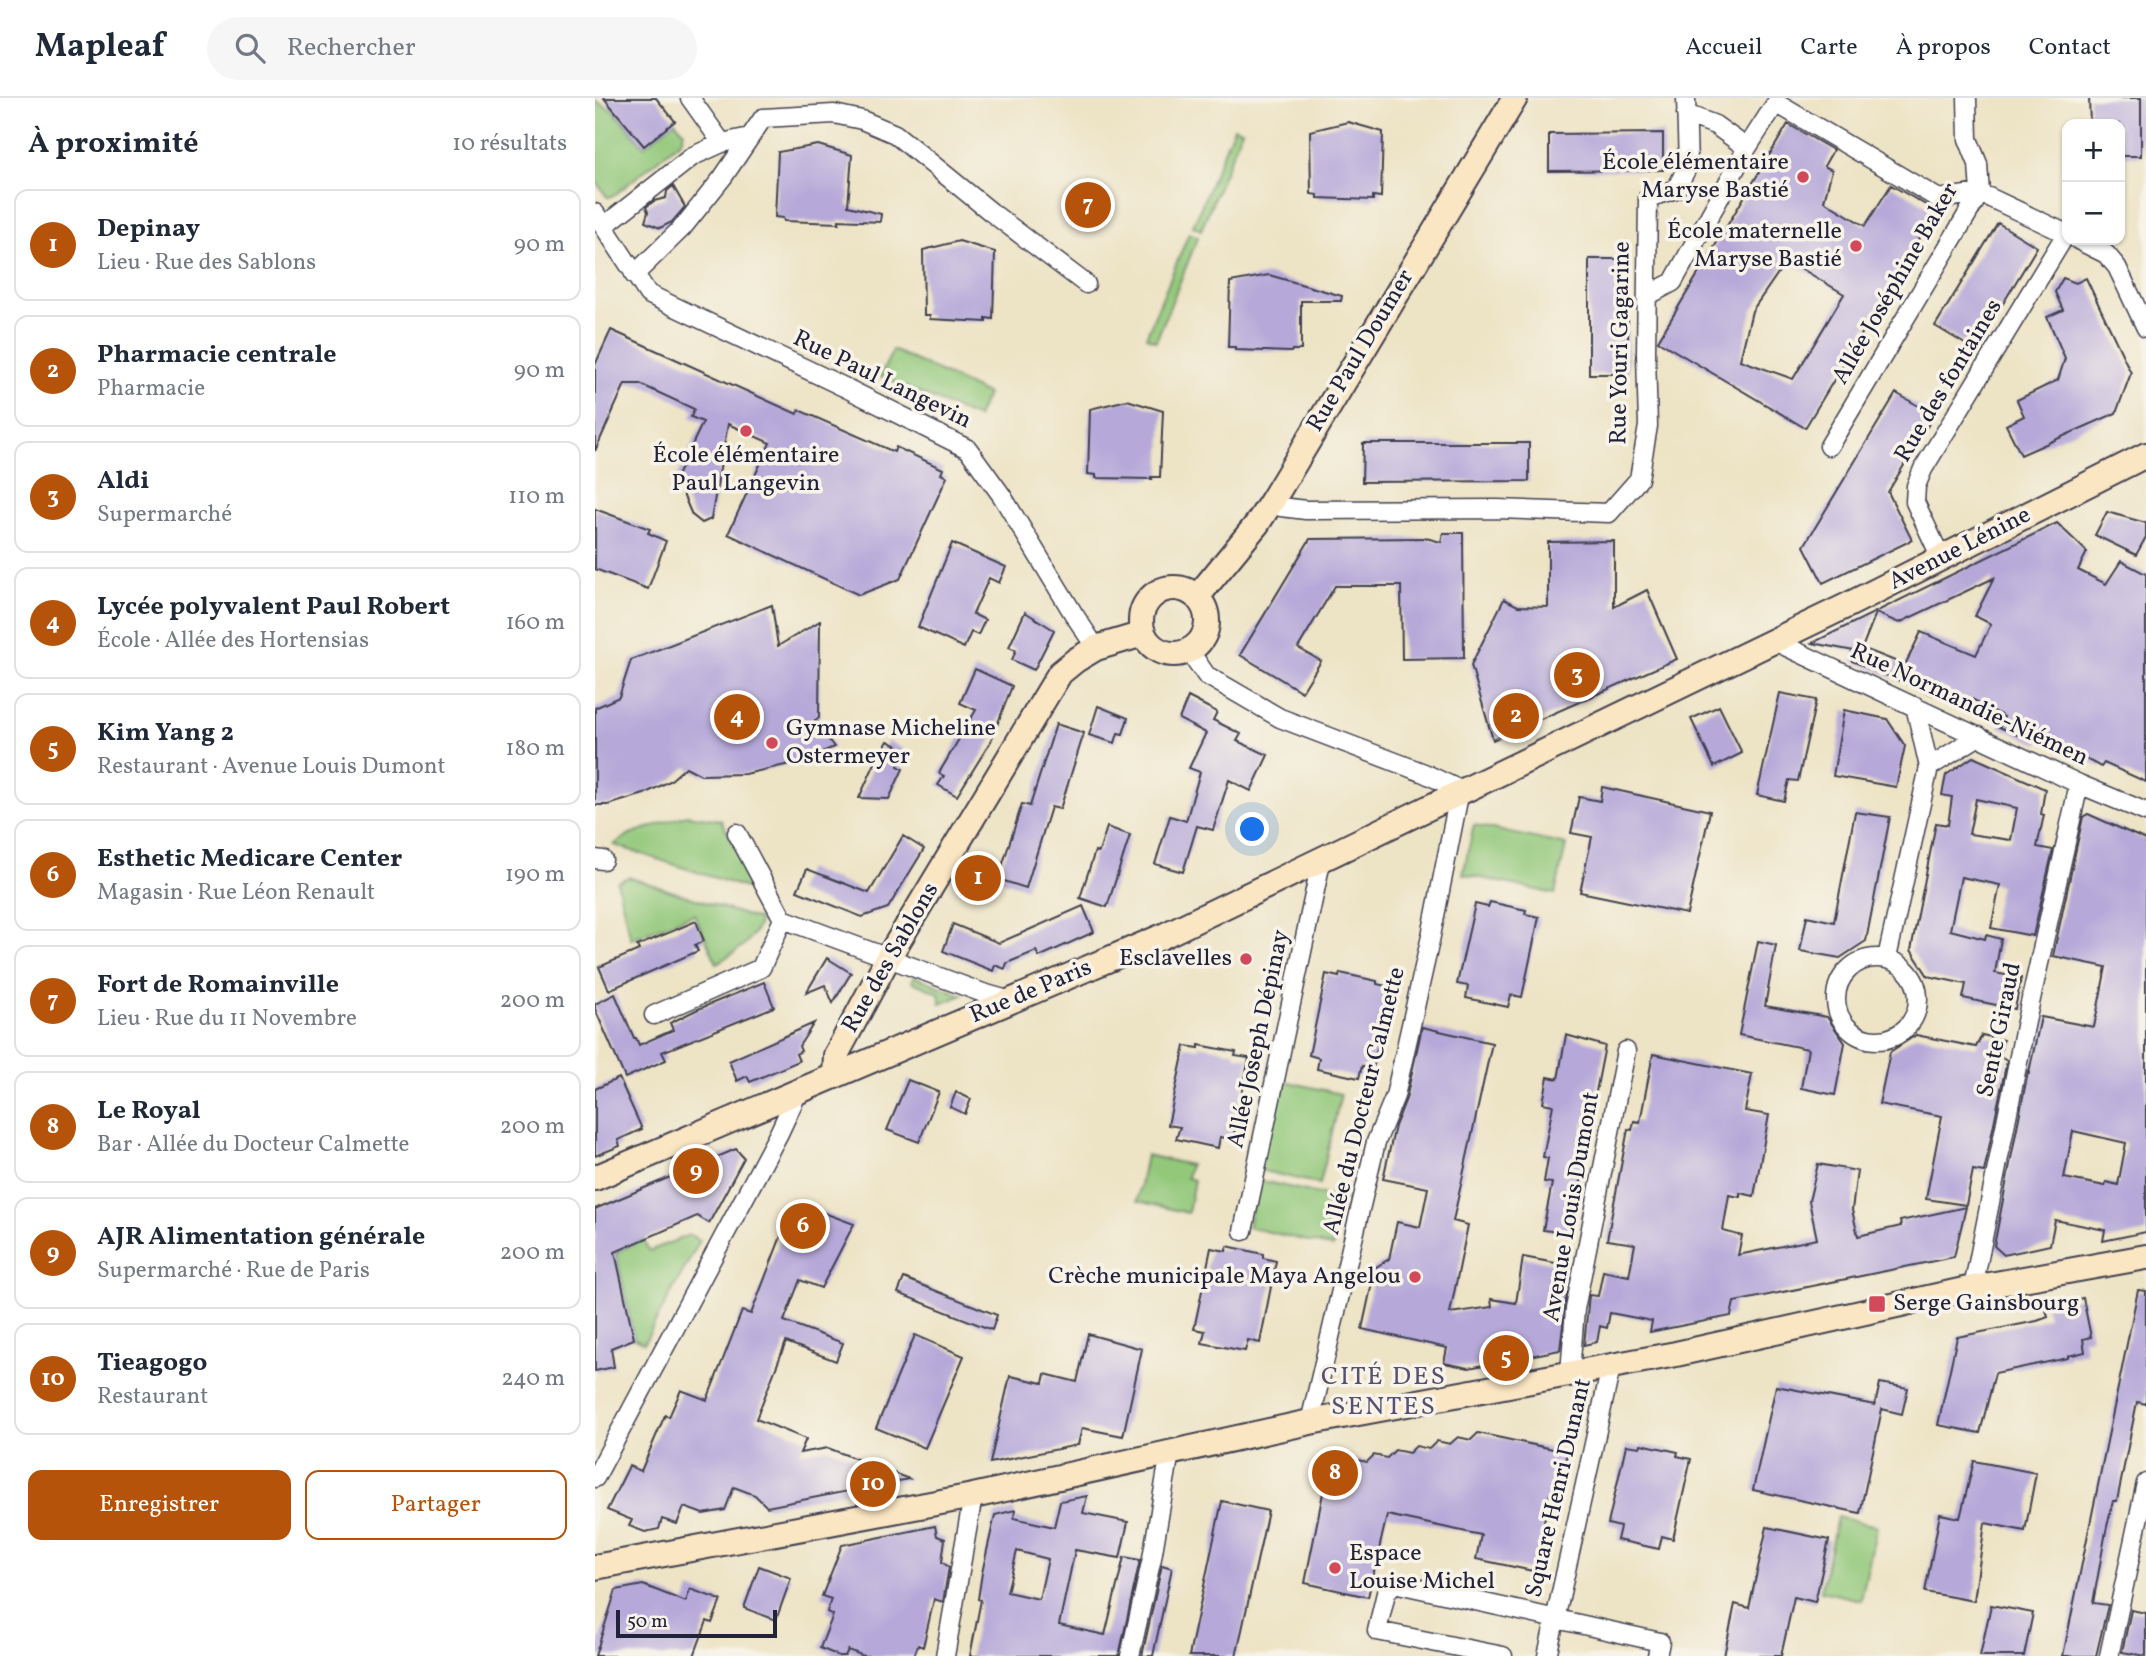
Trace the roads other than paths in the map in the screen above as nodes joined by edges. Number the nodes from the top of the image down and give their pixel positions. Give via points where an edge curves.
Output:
1 (690, 98) edge
2 (1515, 98) edge
3 (1967, 98) edge
4 (1777, 100) edge
5 (1686, 106) edge
6 (750, 136) junction
7 (722, 143) junction
8 (1747, 148) junction
9 (1980, 193) junction
10 (599, 219) edge
11 (2062, 232) edge
12 (2064, 245) edge
13 (2088, 245) edge
14 (634, 275) junction
15 (1086, 284) dead end
16 (1647, 296) junction
17 (2146, 328) edge
18 (1829, 446) dead end
19 (2145, 457) edge
20 (1272, 501) junction
21 (1941, 558) junction
22 (1197, 597) junction
23 (1143, 634) junction
24 (1772, 640) junction
25 (1096, 648) junction
26 (1189, 652) junction
27 (1915, 706) junction
28 (1979, 736) junction
29 (1929, 767) junction
30 (2079, 784) junction
31 (1460, 790) junction
32 (2146, 812) edge
33 (737, 833) dead end
34 (1322, 857) junction
35 (783, 919) junction
36 (888, 958) junction
37 (1887, 958) junction
38 (1011, 1001) junction
39 (654, 1015) dead end
40 (1626, 1051) dead end
41 (835, 1075) junction
42 (799, 1090) junction
43 (595, 1178) edge
44 (1244, 1231) dead end
45 (2146, 1257) edge
46 (1973, 1287) junction
47 (1611, 1367) junction
48 (1570, 1373) junction
49 (1310, 1422) junction
50 (1170, 1452) junction
51 (595, 1478) edge
52 (2146, 1483) edge
53 (973, 1496) junction
54 (595, 1567) edge
55 (1555, 1620) junction
56 (945, 1656) edge
57 (1130, 1656) edge
58 (1503, 1656) edge
59 (1547, 1656) edge
60 (1657, 1656) edge
61 (2109, 1656) edge

1 - 7 street
2 - 20 street, Rue Paul Doumer
3 - 9 street, Allée Joséphine Baker via 1968,139 1978,164
4 - 8 street
4 - 9 street via 1939,199
5 - 8 street
5 - 16 street, Rue Youri Gagarine via 1688,166 1676,188 1648,198
6 - 7 street
6 - 14 street via 683,227
6 - 15 street via 763,118 834,114 895,134
7 - 10 street via 694,156
8 - 16 street via 1673,282
9 - 11 street
9 - 18 street, Allée Joséphine Baker
10 - 14 street, Rue Paul Langevin
12 - 21 street, Rue des fontaines via 1916,486 1915,502
13 - 17 street via 2106,254 2117,267
14 - 25 street, Rue Paul Langevin via 648,294 968,449
16 - 20 street, Rue Youri Gagarine via 1648,426 1639,479 1609,513 1305,510
19 - 21 street, Avenue Lénine
20 - 22 street, Rue Paul Doumer
21 - 24 street, Avenue Lénine
22 - 23 street via 1176,588 1155,594 1142,612
22 - 26 street via 1208,623 1205,635
23 - 25 street, Rue des Sablons
23 - 26 street via 1162,653
24 - 27 street, Rue Normandie-Niémen
24 - 31 street, Avenue Lénine
25 - 36 street, Rue des Sablons via 1060,673
26 - 31 street via 1206,675 1280,718
27 - 28 street, Rue Normandie-Niémen
27 - 29 street
28 - 29 street
28 - 30 street, Rue Normandie-Niémen
29 - 37 street
30 - 32 street, Rue Normandie-Niémen
30 - 46 street, Sente Giraud
31 - 34 street, Rue de Paris
31 - 49 street, Allée du Docteur Calmette via 1395,1096 1376,1142
33 - 35 street
34 - 38 street, Rue de Paris via 1161,937
34 - 44 street, Allée Joseph Dépinay
35 - 36 street
35 - 39 street via 761,968
36 - 38 street
36 - 41 street, Rue des Sablons via 836,1055
37 - 37 street via 1865,958 1846,970 1835,989 1836,1010 1847,1030 1867,1040 1889,1040 1907,1028 1918,1009 1917,987 1906,968
38 - 41 street, Rue de Paris
40 - 48 street, Avenue Louis Dumont via 1575,1309
41 - 42 street, Rue de Paris
42 - 43 street, Rue de Paris
42 - 51 street
45 - 46 street
46 - 47 street
47 - 48 street
47 - 55 street, Square Henri Dunant
48 - 49 street
49 - 50 street
50 - 53 street
50 - 57 street
52 - 61 street
53 - 54 street
53 - 56 street
55 - 58 street, Square Henri Dunant via 1394,1583 1386,1593 1377,1631
55 - 59 street, Square Henri Dunant
55 - 60 street, Square Henri Dunant via 1660,1642

